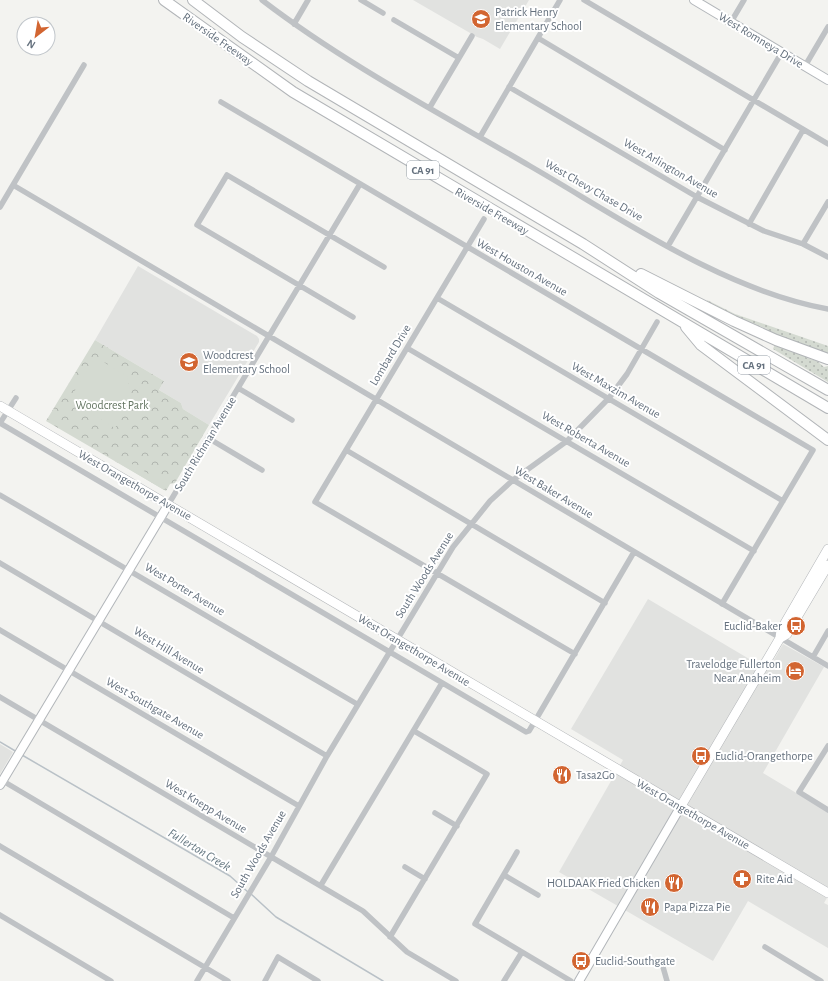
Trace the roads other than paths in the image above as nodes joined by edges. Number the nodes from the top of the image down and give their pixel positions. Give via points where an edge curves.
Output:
1 (163, 0) edge
2 (193, 0) edge
3 (262, 0) edge
4 (308, 0) edge
5 (361, 0) edge
6 (560, 0) edge
7 (584, 0) edge
8 (694, 0) edge
9 (744, 0) edge
10 (383, 13) dead end
11 (394, 20) dead end
12 (731, 22) junction
13 (294, 24) junction
14 (828, 27) edge
15 (472, 36) dead end
16 (538, 38) junction
17 (782, 52) junction
18 (459, 58) junction
19 (84, 65) dead end
20 (805, 66) junction
21 (828, 80) edge
22 (509, 87) junction
23 (754, 101) junction
24 (221, 102) dead end
25 (430, 107) junction
26 (803, 130) junction
27 (480, 137) junction
28 (828, 144) edge
29 (725, 150) junction
30 (360, 184) junction
31 (13, 185) junction
32 (697, 197) junction
33 (828, 202) edge
34 (0, 207) edge
35 (484, 219) dead end
36 (749, 224) junction
37 (329, 235) junction
38 (582, 244) junction
39 (803, 244) junction
40 (668, 246) junction
41 (467, 247) junction
42 (828, 257) edge
43 (384, 267) dead end
44 (299, 285) junction
45 (437, 298) junction
46 (828, 309) edge
47 (353, 317) dead end
48 (680, 321) junction
49 (657, 322) dead end
50 (269, 336) junction
51 (407, 348) junction
52 (641, 350) junction
53 (828, 359) edge
54 (238, 388) junction
55 (828, 390) edge
56 (16, 398) dead end
57 (609, 398) junction
58 (376, 400) junction
59 (4, 408) edge
60 (828, 408) edge
61 (292, 420) dead end
62 (0, 423) edge
63 (208, 438) junction
64 (828, 440) edge
65 (567, 441) junction
66 (346, 450) junction
67 (262, 470) dead end
68 (513, 480) junction
69 (0, 495) edge
70 (783, 501) junction
71 (168, 504) junction
72 (160, 517) junction
73 (471, 524) junction
74 (828, 549) edge
75 (754, 551) junction
76 (634, 552) junction
77 (0, 563) edge
78 (828, 566) edge
79 (130, 570) junction
80 (437, 573) junction
81 (605, 603) junction
82 (722, 604) junction
83 (98, 621) junction
84 (0, 630) edge
85 (828, 631) edge
86 (780, 638) junction
87 (397, 640) junction
88 (389, 652) junction
89 (575, 654) junction
90 (813, 657) junction
91 (828, 666) edge
92 (68, 670) junction
93 (442, 683) junction
94 (0, 697) edge
95 (357, 704) junction
96 (39, 720) junction
97 (535, 721) junction
98 (414, 732) junction
99 (828, 746) edge
100 (327, 756) junction
101 (1, 783) edge
102 (299, 806) junction
103 (681, 806) junction
104 (828, 810) edge
105 (435, 813) dead end
106 (457, 826) junction
107 (0, 846) edge
108 (517, 852) dead end
109 (271, 857) junction
110 (405, 867) dead end
111 (504, 875) junction
112 (425, 879) junction
113 (321, 886) junction
114 (828, 892) edge
115 (538, 895) dead end
116 (0, 915) edge
117 (234, 918) junction
118 (390, 937) junction
119 (765, 947) dead end
120 (522, 952) junction
121 (206, 966) junction
122 (663, 967) dead end
123 (111, 981) edge
124 (196, 981) edge
125 (228, 981) edge
126 (265, 981) edge
127 (318, 981) edge
128 (456, 981) edge
129 (504, 981) edge
130 (571, 981) edge
131 (579, 981) edge
132 (668, 981) edge
133 (820, 981) edge

1 - 48 highway, Riverside Freeway / CA 91 via 293,92
2 - 38 highway, Riverside Freeway / CA 91 via 242,37 308,81
3 - 13 street, West Chevy Chase Drive
4 - 13 street
5 - 10 street
6 - 16 street
7 - 23 street
8 - 12 street, West Romneya Drive
9 - 12 street
11 - 18 street
12 - 17 street, West Romneya Drive
13 - 25 street, West Chevy Chase Drive
14 - 20 street
15 - 18 street
16 - 22 street
16 - 29 street
17 - 20 street, West Romneya Drive
17 - 23 street
18 - 25 street
19 - 31 street
20 - 21 street, West Romneya Drive
22 - 27 street
22 - 32 street, West Arlington Avenue
23 - 26 street
23 - 29 street
24 - 30 street, West Houston Avenue
25 - 27 street, West Chevy Chase Drive
26 - 28 street
26 - 36 street
27 - 40 street, West Chevy Chase Drive
29 - 32 street
30 - 37 street, South Richman Avenue
30 - 41 street, West Houston Avenue
31 - 34 street
31 - 50 street, West Baker Avenue
32 - 36 street, West Arlington Avenue
32 - 40 street
33 - 39 street
35 - 41 street, Lombard Drive
36 - 39 street, West Arlington Avenue
37 - 43 street
37 - 44 street, South Richman Avenue
37 - 44 street via 227,175 197,225
38 - 53 highway via 734,322
38 - 55 highway, Riverside Freeway / CA 91 via 659,293
39 - 42 street, West Arlington Avenue
40 - 46 street, West Chevy Chase Drive via 743,285 797,304
41 - 45 street, Lombard Drive
41 - 52 street, West Houston Avenue
44 - 47 street
44 - 50 street, South Richman Avenue
45 - 51 street, Lombard Drive
45 - 57 street, West Maxzim Avenue
48 - 60 highway, Riverside Freeway / CA 91
48 - 64 highway via 701,345
49 - 52 street, South Woods Avenue
50 - 54 street, South Richman Avenue
50 - 58 street, West Baker Avenue
51 - 58 street, Lombard Drive
51 - 65 street, West Roberta Avenue
52 - 57 street, South Woods Avenue
52 - 70 street, West Houston Avenue via 813,450
54 - 61 street
54 - 63 street, South Richman Avenue
56 - 59 street
57 - 65 street, South Woods Avenue
57 - 70 street, West Maxzim Avenue
58 - 66 street, Lombard Drive
58 - 68 street, West Baker Avenue
59 - 62 street
59 - 71 main road, West Orangethorpe Avenue
62 - 72 street
63 - 67 street
63 - 71 street, South Richman Avenue
65 - 68 street, South Woods Avenue
65 - 75 street, West Roberta Avenue
66 - 73 street
66 - 80 street, Lombard Drive via 315,502
68 - 73 street, South Woods Avenue via 490,501
68 - 76 street, West Baker Avenue
69 - 79 street, West Porter Avenue
70 - 75 street
71 - 72 street, South Richman Avenue
71 - 87 main road, West Orangethorpe Avenue
72 - 79 street, South Richman Avenue
72 - 88 street
73 - 80 street, South Woods Avenue via 452,547
73 - 81 street
74 - 86 main road via 780,630
75 - 82 street
76 - 81 street
76 - 82 street, West Baker Avenue
77 - 83 street, West Hill Avenue
78 - 86 main road via 787,634
79 - 83 street, South Richman Avenue
79 - 95 street, West Porter Avenue
80 - 87 street, South Woods Avenue
80 - 89 street
81 - 89 street
82 - 86 street, West Baker Avenue
83 - 92 street, South Richman Avenue
83 - 100 street, West Hill Avenue
84 - 92 street, West Southgate Avenue
85 - 90 street
86 - 90 street, West Baker Avenue
86 - 103 main road
87 - 88 street, South Woods Avenue
87 - 97 main road, West Orangethorpe Avenue
88 - 93 street
88 - 95 street, South Woods Avenue
89 - 97 street
90 - 91 street, West Baker Avenue
92 - 96 street, South Richman Avenue
92 - 102 street, West Southgate Avenue
93 - 97 street via 526,732
93 - 98 street
94 - 96 street, West Knepp Avenue
95 - 100 street, South Woods Avenue
96 - 101 street, South Richman Avenue
96 - 109 street, West Knepp Avenue
97 - 103 main road, West Orangethorpe Avenue
98 - 106 street via 487,774
98 - 113 street
99 - 104 street via 799,792
100 - 102 street, South Woods Avenue
101 - 117 street
102 - 109 street, South Woods Avenue
103 - 114 main road, West Orangethorpe Avenue
103 - 131 street
105 - 106 street
106 - 112 street
107 - 121 street
108 - 111 street
109 - 113 street, West Knepp Avenue
109 - 117 street, South Woods Avenue
110 - 112 street
111 - 115 street
111 - 120 street via 475,924
112 - 118 street
113 - 118 street, West Knepp Avenue via 363,910
116 - 123 street
117 - 121 street, South Woods Avenue
118 - 128 street, West Knepp Avenue via 407,952
119 - 133 street
120 - 129 street
120 - 130 street
121 - 124 street, South Woods Avenue
121 - 125 street
122 - 132 street
126 - 127 street via 278,957

